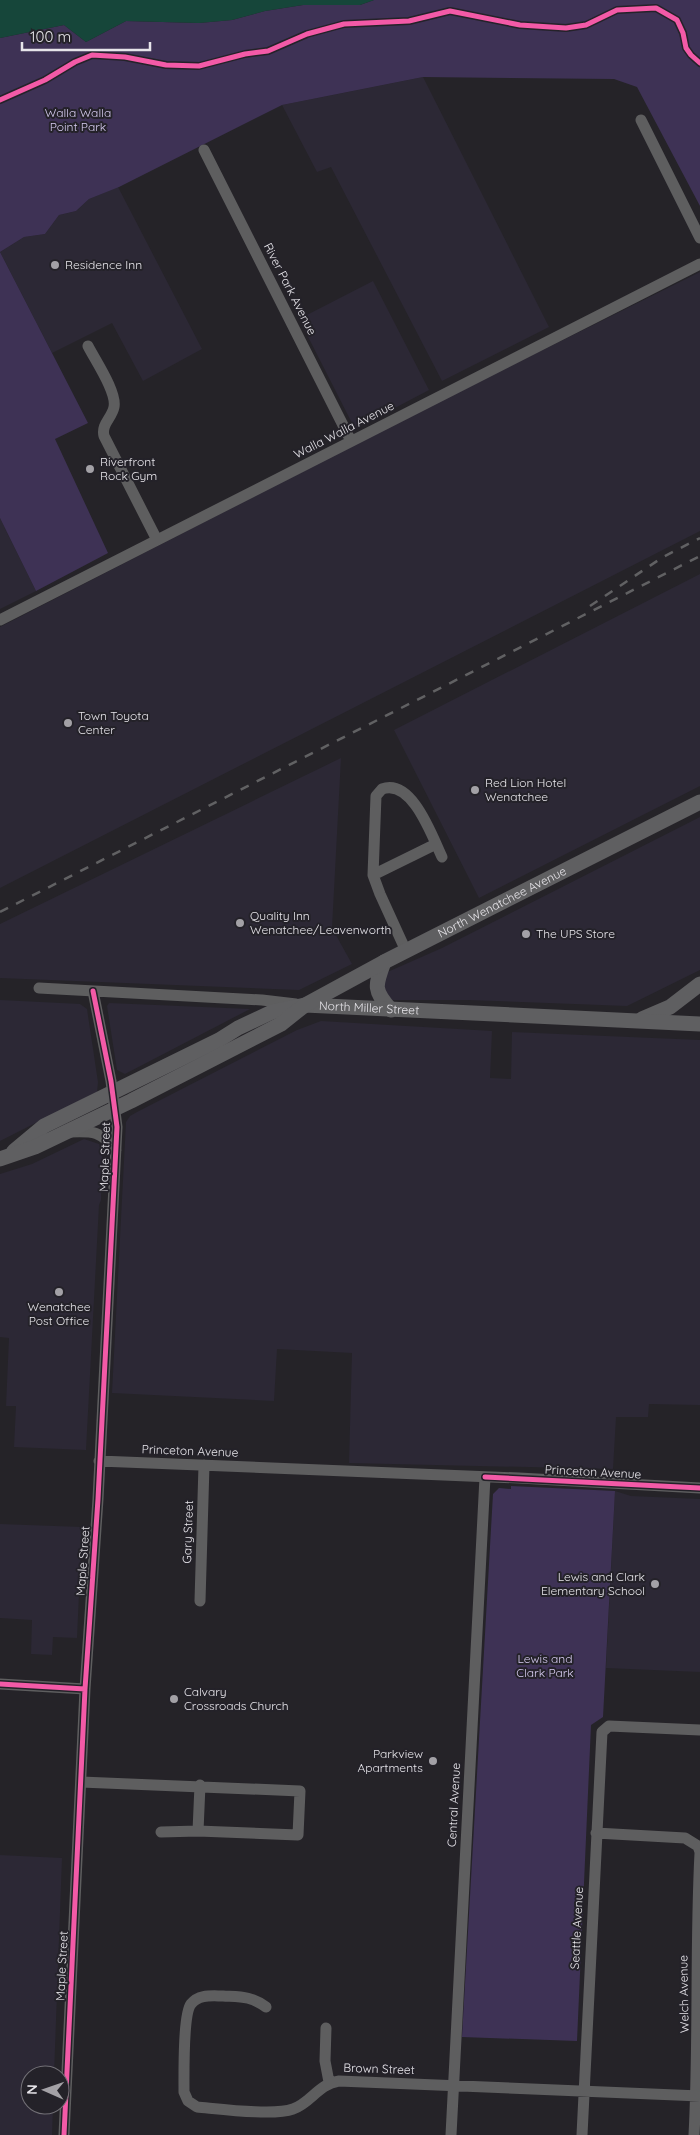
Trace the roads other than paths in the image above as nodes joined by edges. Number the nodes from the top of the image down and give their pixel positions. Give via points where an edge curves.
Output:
1 (641, 120) dead end
2 (204, 150) dead end
3 (700, 238) edge
4 (700, 264) edge
5 (88, 346) dead end
6 (351, 441) junction
7 (157, 540) junction
8 (0, 620) edge
9 (700, 802) edge
10 (436, 844) junction
11 (442, 858) dead end
12 (373, 875) junction
13 (406, 951) junction
14 (384, 962) junction
15 (700, 984) edge
16 (39, 988) dead end
17 (93, 990) junction
18 (305, 1005) junction
19 (391, 1010) junction
20 (637, 1022) junction
21 (700, 1024) edge
22 (114, 1100) junction
23 (66, 1132) junction
24 (116, 1150) junction
25 (6, 1156) edge
26 (99, 1461) junction
27 (204, 1465) junction
28 (485, 1477) junction
29 (700, 1488) edge
30 (200, 1601) dead end
31 (0, 1684) edge
32 (85, 1688) junction
33 (700, 1730) edge
34 (81, 1782) junction
35 (200, 1785) junction
36 (198, 1831) junction
37 (161, 1832) dead end
38 (596, 1833) junction
39 (700, 1853) edge
40 (266, 2007) dead end
41 (326, 2028) dead end
42 (329, 2082) junction
43 (453, 2086) junction
44 (584, 2091) junction
45 (698, 2096) edge
46 (64, 2135) edge
47 (450, 2135) edge
48 (582, 2135) edge
49 (694, 2135) edge

1 - 3 street
2 - 6 street, River Park Avenue
4 - 6 street, Walla Walla Avenue
5 - 7 street via 115,400 104,436
6 - 7 street, Walla Walla Avenue
7 - 8 street, Walla Walla Avenue
9 - 13 main road, North Wenatchee Avenue
10 - 11 street
10 - 12 street
10 - 12 street via 405,792 393,787 382,788 376,796
12 - 13 street
13 - 14 main road, North Wenatchee Avenue
14 - 18 main road, North Wenatchee Avenue
14 - 19 main road via 376,988 379,997
15 - 20 main road via 670,1008
16 - 17 street, North Miller Street
17 - 18 street, North Miller Street
17 - 22 street, Maple Street
18 - 19 main road, North Miller Street
18 - 22 main road, North Wenatchee Avenue via 272,1012
19 - 20 main road, North Miller Street
20 - 21 main road, North Miller Street
22 - 23 main road, North Wenatchee Avenue
22 - 24 street, Maple Street
22 - 25 main road, North Wenatchee Avenue via 44,1126
23 - 24 street via 98,1133
23 - 25 main road, North Wenatchee Avenue
24 - 26 street, Maple Street
26 - 27 street, Princeton Avenue
26 - 32 street, Maple Street
27 - 28 street, Princeton Avenue
27 - 30 street, Gary Street
28 - 29 street, Princeton Avenue
28 - 43 street, Central Avenue
31 - 32 street
32 - 34 street, Maple Street
33 - 38 street, Seattle Avenue via 609,1726 602,1732
34 - 35 street
34 - 46 street, Maple Street
35 - 36 street
35 - 36 street via 300,1791 298,1835
36 - 37 street
38 - 39 street, Welch Avenue via 685,1838 698,1846
38 - 44 street, Seattle Avenue
39 - 45 street, Welch Avenue
40 - 42 street, Brown Street via 253,1998 210,1996 200,1997 190,2004 186,2019 184,2092 188,2101 197,2107 285,2112 300,2106
41 - 42 street via 325,2062
42 - 43 street, Brown Street
43 - 44 street, Brown Street
43 - 47 street, Central Avenue
44 - 45 street, Brown Street
44 - 48 street, Seattle Avenue
45 - 49 street, Welch Avenue

